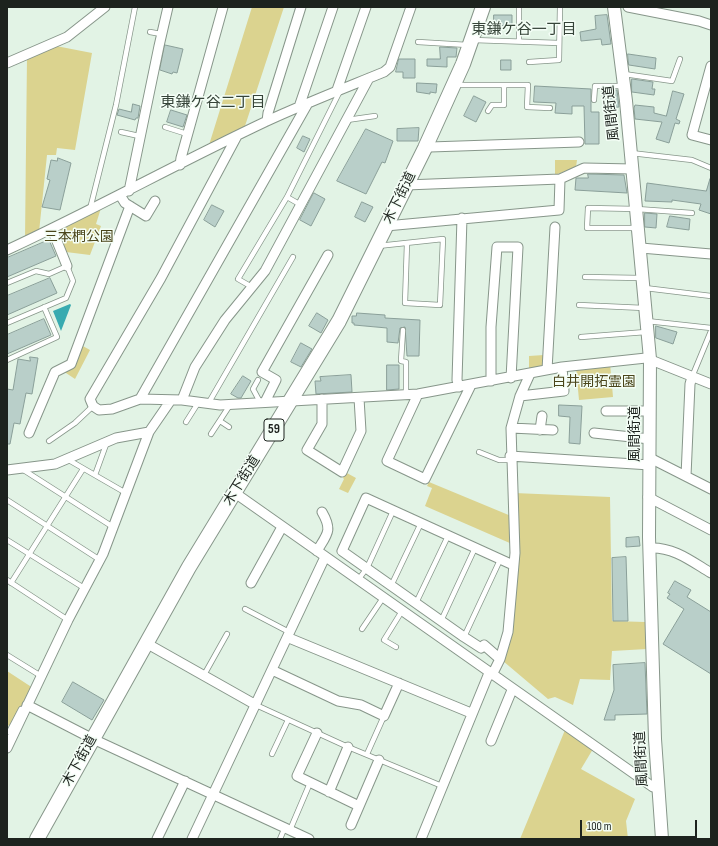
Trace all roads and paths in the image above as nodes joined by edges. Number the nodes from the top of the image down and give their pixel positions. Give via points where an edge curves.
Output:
1 (90, 7) edge
2 (105, 7) edge
3 (134, 7) edge
4 (168, 7) edge
5 (224, 7) edge
6 (301, 7) edge
7 (333, 7) edge
8 (366, 7) edge
9 (411, 7) edge
10 (483, 7) edge
11 (520, 7) edge
12 (560, 7) edge
13 (614, 7) edge
14 (628, 7) edge
15 (96, 15) junction
16 (711, 25) edge
17 (150, 32) dead end
18 (161, 34) junction
19 (519, 41) junction
20 (418, 42) dead end
21 (471, 42) junction
22 (559, 43) junction
23 (680, 59) dead end
24 (529, 62) dead end
25 (7, 63) edge
26 (711, 66) edge
27 (623, 73) junction
28 (369, 78) junction
29 (454, 83) junction
30 (504, 85) junction
31 (624, 86) junction
32 (339, 89) junction
33 (594, 100) dead end
34 (303, 105) junction
35 (550, 108) dead end
36 (488, 111) dead end
37 (376, 116) dead end
38 (347, 120) junction
39 (267, 121) junction
40 (165, 127) dead end
41 (121, 132) dead end
42 (187, 134) junction
43 (139, 136) junction
44 (237, 136) junction
45 (711, 140) edge
46 (579, 142) dead end
47 (426, 144) junction
48 (631, 153) junction
49 (180, 165) junction
50 (711, 168) edge
51 (633, 169) junction
52 (560, 179) junction
53 (406, 185) junction
54 (124, 193) junction
55 (287, 198) junction
56 (154, 201) dead end
57 (130, 206) junction
58 (302, 206) junction
59 (90, 209) junction
60 (637, 209) junction
61 (692, 213) dead end
62 (462, 218) junction
63 (386, 226) junction
64 (555, 227) dead end
65 (639, 228) junction
66 (52, 229) junction
67 (407, 243) junction
68 (376, 246) junction
69 (641, 248) junction
70 (7, 250) edge
71 (711, 254) edge
72 (328, 255) dead end
73 (293, 257) dead end
74 (67, 266) junction
75 (585, 277) dead end
76 (7, 283) edge
77 (644, 283) junction
78 (252, 287) junction
79 (711, 296) edge
80 (579, 305) dead end
81 (44, 307) junction
82 (645, 308) junction
83 (7, 323) edge
84 (647, 327) junction
85 (403, 330) dead end
86 (711, 330) edge
87 (581, 337) dead end
88 (650, 359) junction
89 (7, 360) edge
90 (562, 367) junction
91 (547, 370) junction
92 (530, 374) junction
93 (692, 377) junction
94 (511, 378) junction
95 (258, 380) dead end
96 (491, 381) junction
97 (711, 384) edge
98 (471, 385) junction
99 (458, 387) junction
100 (418, 394) junction
101 (406, 395) junction
102 (520, 396) junction
103 (359, 398) junction
104 (140, 399) junction
105 (322, 399) junction
106 (171, 400) junction
107 (182, 400) junction
108 (291, 400) junction
109 (263, 402) junction
110 (198, 403) junction
111 (208, 404) junction
112 (231, 404) junction
113 (93, 406) junction
114 (606, 411) dead end
115 (650, 411) junction
116 (542, 416) dead end
117 (220, 421) junction
118 (186, 422) dead end
119 (229, 427) dead end
120 (511, 428) junction
121 (540, 430) junction
122 (552, 430) dead end
123 (149, 432) junction
124 (29, 433) dead end
125 (594, 433) dead end
126 (212, 434) dead end
127 (650, 439) junction
128 (48, 441) dead end
129 (107, 442) junction
130 (479, 452) dead end
131 (510, 458) junction
132 (67, 459) junction
133 (650, 462) junction
134 (21, 468) junction
135 (83, 469) junction
136 (7, 470) edge
137 (95, 475) junction
138 (686, 476) junction
139 (711, 489) edge
140 (126, 493) junction
141 (235, 494) junction
142 (65, 497) junction
143 (648, 497) junction
144 (7, 500) edge
145 (393, 511) junction
146 (322, 512) dead end
147 (421, 523) junction
148 (47, 526) junction
149 (113, 527) junction
150 (282, 527) junction
151 (711, 530) edge
152 (448, 536) junction
153 (7, 540) edge
154 (475, 548) junction
155 (650, 548) junction
156 (316, 551) junction
157 (29, 554) junction
158 (325, 557) junction
159 (100, 560) junction
160 (500, 560) junction
161 (513, 565) junction
162 (367, 568) junction
163 (711, 573) edge
164 (358, 580) junction
165 (9, 582) edge
166 (251, 583) dead end
167 (391, 586) junction
168 (84, 588) junction
169 (383, 598) junction
170 (416, 603) junction
171 (244, 609) dead end
172 (402, 611) junction
173 (68, 620) junction
174 (441, 621) junction
175 (362, 629) dead end
176 (227, 634) dead end
177 (290, 635) junction
178 (464, 637) junction
179 (146, 643) junction
180 (396, 647) dead end
181 (7, 656) edge
182 (500, 659) junction
183 (272, 670) junction
184 (490, 674) junction
185 (204, 675) junction
186 (41, 676) junction
187 (399, 683) junction
188 (512, 690) junction
189 (256, 705) junction
190 (24, 707) junction
191 (471, 713) junction
192 (384, 716) junction
193 (288, 720) junction
194 (10, 732) edge
195 (317, 733) junction
196 (93, 739) junction
197 (491, 741) dead end
198 (348, 747) junction
199 (7, 748) edge
200 (272, 754) dead end
201 (367, 754) junction
202 (379, 760) junction
203 (185, 780) junction
204 (310, 783) junction
205 (442, 786) junction
206 (658, 787) junction
207 (329, 792) junction
208 (214, 794) junction
209 (359, 806) junction
210 (351, 825) dead end
211 (287, 829) junction
212 (37, 839) edge
213 (157, 839) edge
214 (192, 839) edge
215 (280, 839) edge
216 (309, 839) edge
217 (421, 839) edge
218 (662, 839) edge

1 - 15 street
2 - 15 street
3 - 59 lane via 116,105
4 - 18 street
5 - 42 street
6 - 39 street
7 - 34 street
8 - 32 street
9 - 28 street via 390,67
10 - 21 main road, 木下街道 / 59
11 - 19 lane
12 - 22 lane
13 - 27 street, 風間街道
14 - 16 street
15 - 25 street via 67,37
17 - 18 lane
18 - 43 street
19 - 21 lane
19 - 22 lane
20 - 21 lane
21 - 29 main road, 木下街道 / 59
22 - 24 lane via 559,60
23 - 27 lane via 672,81
26 - 45 street via 692,135
27 - 31 street, 風間街道
28 - 32 street
28 - 38 street
29 - 30 lane via 461,86
29 - 47 main road, 木下街道 / 59
30 - 35 lane via 528,85 528,108
30 - 36 lane via 504,105 492,105
31 - 33 lane via 595,86
31 - 48 street, 風間街道
32 - 34 street
32 - 55 lane
34 - 39 street
34 - 104 street
37 - 38 lane
38 - 58 street
39 - 44 street
40 - 42 lane
41 - 43 lane
42 - 49 street
43 - 54 street
44 - 49 street
44 - 113 street via 161,278 90,399
46 - 47 street via 430,147
47 - 53 main road, 木下街道 / 59
48 - 50 lane via 692,160
48 - 51 street, 風間街道
49 - 54 street
51 - 52 street via 584,168
51 - 60 street, 風間街道
52 - 53 street
52 - 62 street via 559,210
53 - 63 main road, 木下街道 / 59
54 - 57 street
54 - 59 street
55 - 58 lane
55 - 78 lane via 238,279
56 - 57 street via 146,216
57 - 124 street via 71,364 55,372
58 - 78 street via 265,271
59 - 66 street
60 - 61 lane
60 - 65 street, 風間街道
60 - 65 lane via 588,208 587,228
62 - 63 street
62 - 99 street
63 - 68 main road, 木下街道 / 59
64 - 91 street
65 - 69 street, 風間街道
66 - 70 street
66 - 74 street
67 - 67 lane via 405,303 440,305 443,240
67 - 68 lane
68 - 108 main road, 木下街道 / 59 via 339,321
69 - 71 street
69 - 77 street, 風間街道
72 - 109 street via 262,372 276,380
73 - 111 lane
74 - 76 lane via 49,274 36,270
74 - 81 lane via 74,281 66,298
75 - 77 lane
77 - 79 lane
77 - 82 street, 風間街道
78 - 107 street via 225,320 195,367
80 - 82 lane
81 - 83 lane
81 - 89 lane via 57,337
82 - 84 street, 風間街道
84 - 86 lane
84 - 87 lane
84 - 88 street, 風間街道
85 - 101 lane via 401,361 406,362
86 - 93 lane
88 - 90 street
88 - 93 street
88 - 115 street, 風間街道
90 - 91 street
90 - 102 street via 564,391
91 - 92 street
92 - 94 street
92 - 102 street
93 - 97 street
93 - 138 street
94 - 96 street
94 - 96 street via 518,247 497,247 490,327
95 - 109 lane via 253,389
96 - 98 street
98 - 99 street
98 - 100 street via 425,479 387,461
99 - 100 street
100 - 101 street
101 - 103 street
102 - 120 street
103 - 105 street
103 - 105 street via 361,431 342,472 307,450 322,424
104 - 106 street
104 - 113 street via 112,409 99,410
105 - 108 street
106 - 107 street
106 - 123 street
107 - 110 street
108 - 109 street
108 - 141 main road, 木下街道 / 59
109 - 112 street
110 - 111 street
110 - 118 lane
111 - 112 street
112 - 117 lane
113 - 128 lane via 75,423
114 - 115 street
115 - 127 street, 風間街道
116 - 121 street
117 - 119 lane
117 - 126 lane
120 - 121 street
120 - 131 street
121 - 122 street
123 - 129 street
123 - 140 street
125 - 127 street
127 - 133 street, 風間街道
129 - 132 street
129 - 137 lane
130 - 131 lane via 499,460
131 - 133 street
131 - 161 street via 515,553
132 - 134 street via 55,464
132 - 135 lane
133 - 138 street
133 - 143 street, 風間街道
134 - 136 street
134 - 142 lane
135 - 137 lane
135 - 142 lane
137 - 140 lane
138 - 139 street
140 - 149 street
141 - 150 street
141 - 179 main road, 木下街道 / 59 via 189,567
142 - 148 lane
142 - 149 lane
143 - 151 street
143 - 155 street, 風間街道
144 - 148 lane
145 - 147 street
145 - 162 lane
145 - 162 street via 366,498 342,551
146 - 156 street via 329,523 329,530
147 - 152 street
147 - 167 lane
148 - 157 lane
148 - 159 lane
149 - 159 street
150 - 156 street
150 - 166 street
152 - 154 street
152 - 170 lane
153 - 157 lane
154 - 160 street
154 - 174 lane
155 - 163 street via 665,548 680,554
155 - 206 street, 風間街道
156 - 158 street
157 - 165 lane
157 - 168 lane
158 - 164 street
158 - 177 street
159 - 168 street
160 - 161 street
160 - 178 lane
161 - 182 street via 508,632
162 - 164 lane
162 - 167 street
164 - 169 street
165 - 173 lane
167 - 170 street
168 - 173 street
169 - 172 street
169 - 175 lane
170 - 174 street
171 - 177 lane
172 - 180 lane via 384,640
172 - 184 street
173 - 186 street
174 - 178 street
176 - 185 lane
177 - 183 street
177 - 187 street
178 - 182 street via 481,648 484,645
179 - 185 street
179 - 196 main road, 木下街道 / 59
181 - 186 lane
182 - 184 street
183 - 189 street
183 - 192 street via 338,701 361,705
184 - 188 street
184 - 191 street
185 - 189 street
186 - 190 street
187 - 191 street
187 - 192 street
188 - 197 street
188 - 206 street via 653,787
189 - 193 lane
189 - 208 street
190 - 194 street
190 - 196 street
191 - 205 street
192 - 201 lane
193 - 195 lane
193 - 200 lane
194 - 199 street
195 - 198 lane
195 - 204 street via 297,776
196 - 203 street
196 - 212 main road, 木下街道 / 59
198 - 201 lane
198 - 207 street
201 - 202 lane
202 - 205 lane
202 - 209 street
203 - 208 street
203 - 213 street
204 - 207 street
204 - 211 lane
205 - 217 street
206 - 218 street, 風間街道
207 - 209 street
208 - 211 street
208 - 214 street
209 - 210 street
211 - 215 lane
211 - 216 street

